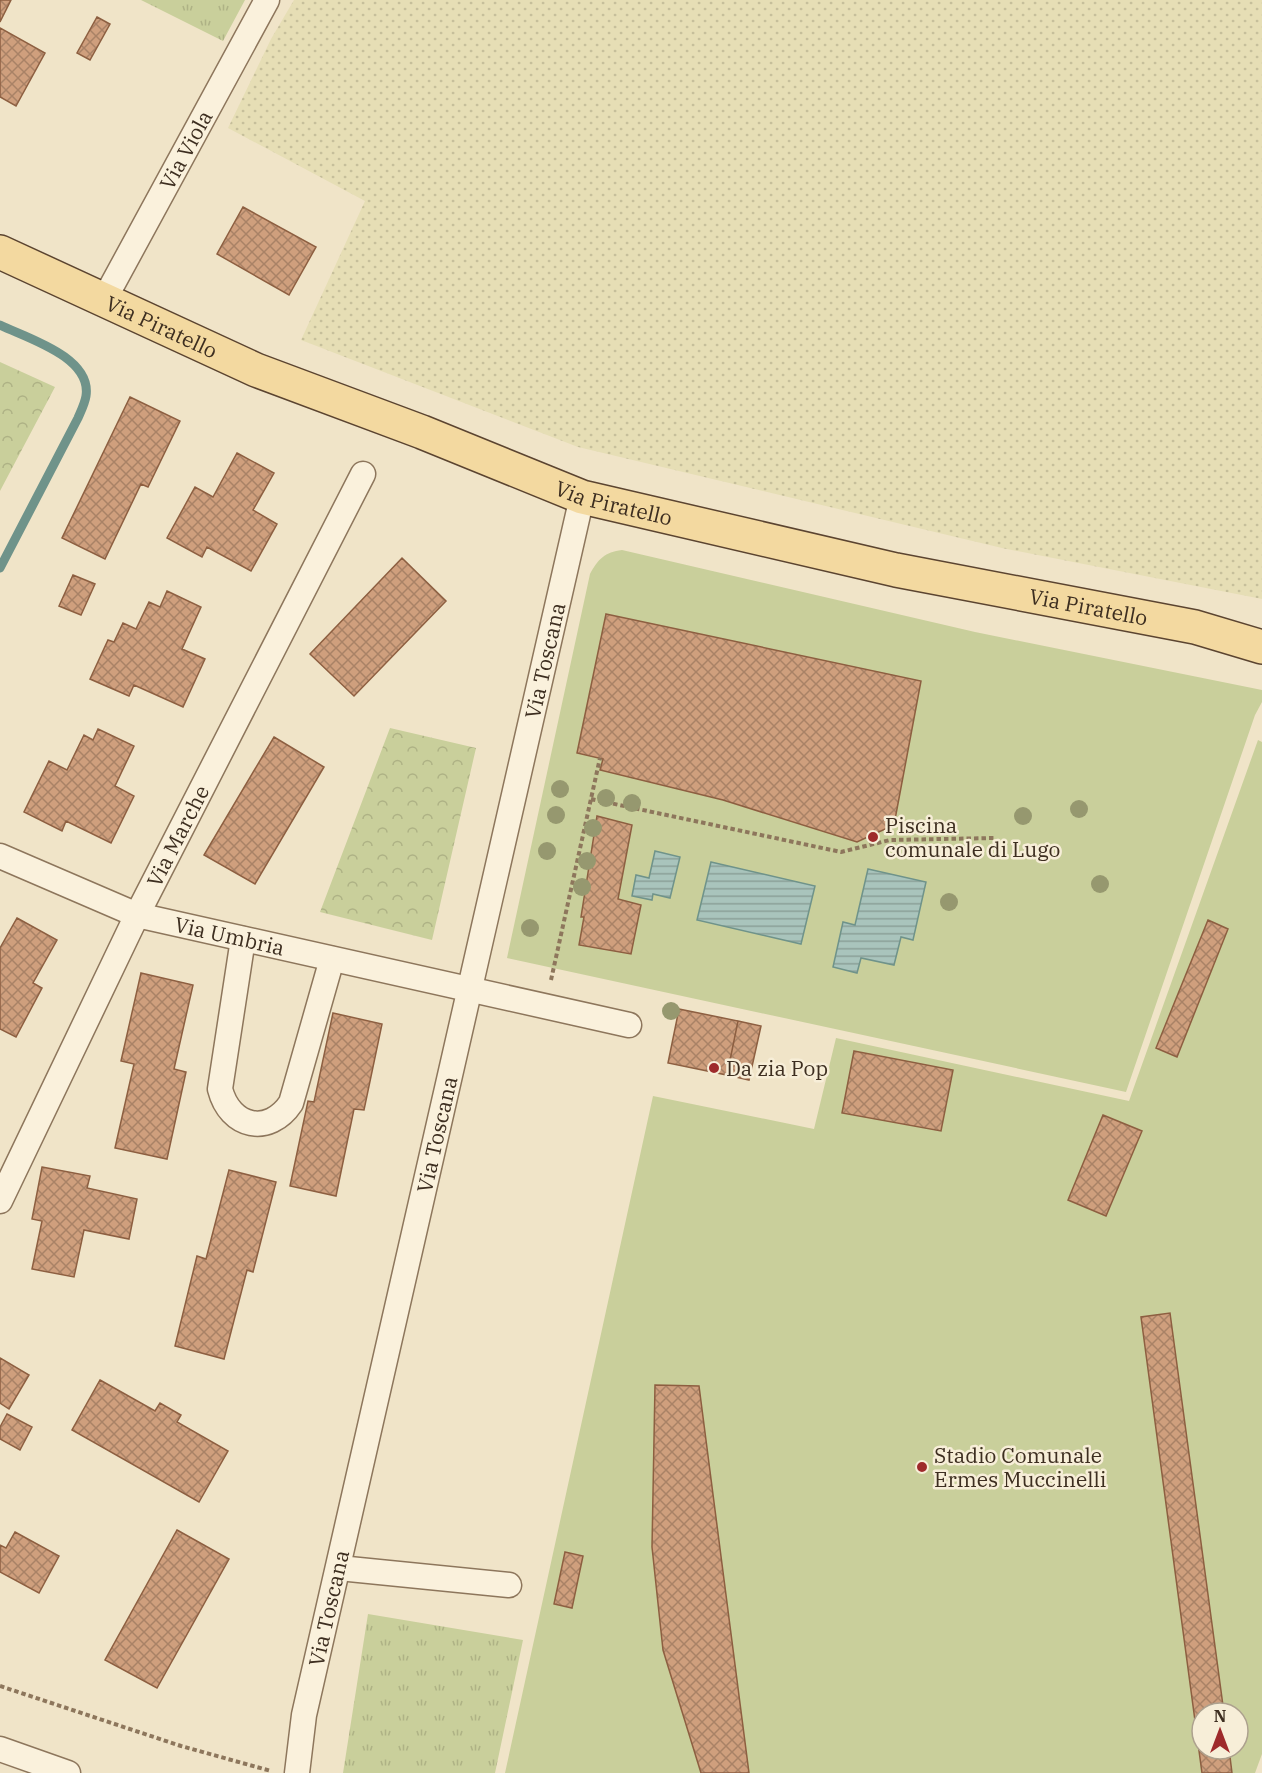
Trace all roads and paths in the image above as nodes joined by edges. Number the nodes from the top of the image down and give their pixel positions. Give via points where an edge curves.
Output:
1 (267, 0) edge
2 (0, 252) edge
3 (104, 300) junction
4 (363, 474) dead end
5 (582, 496) junction
6 (1262, 647) edge
7 (600, 758) dead end
8 (591, 799) junction
9 (994, 838) dead end
10 (0, 856) edge
11 (136, 915) junction
12 (243, 939) junction
13 (332, 959) junction
14 (468, 990) junction
15 (545, 1007) junction
16 (629, 1025) dead end
17 (0, 1201) edge
18 (339, 1568) junction
19 (509, 1585) dead end
20 (0, 1686) edge
21 (0, 1749) edge
22 (68, 1773) edge
23 (278, 1773) edge
24 (297, 1773) edge

1 - 3 street, Via Viola
2 - 3 main road, Via Piratello
3 - 5 main road, Via Piratello via 256,370
4 - 11 street, Via Marche
5 - 6 main road, Via Piratello via 896,570 1195,627
5 - 14 street, Via Toscana
7 - 8 path
8 - 9 path via 841,852 890,840
8 - 15 path
10 - 11 street, Via Umbria
11 - 12 street, Via Umbria
11 - 17 street, Via Marche
12 - 13 street, Via Umbria
12 - 13 street via 220,1089 230,1112 251,1123 274,1120 291,1103
13 - 14 street, Via Umbria
14 - 15 street, Via Umbria
14 - 18 street, Via Toscana
15 - 16 street, Via Umbria
18 - 19 street
18 - 24 street, Via Toscana via 304,1714
20 - 23 path via 181,1746
21 - 22 street

